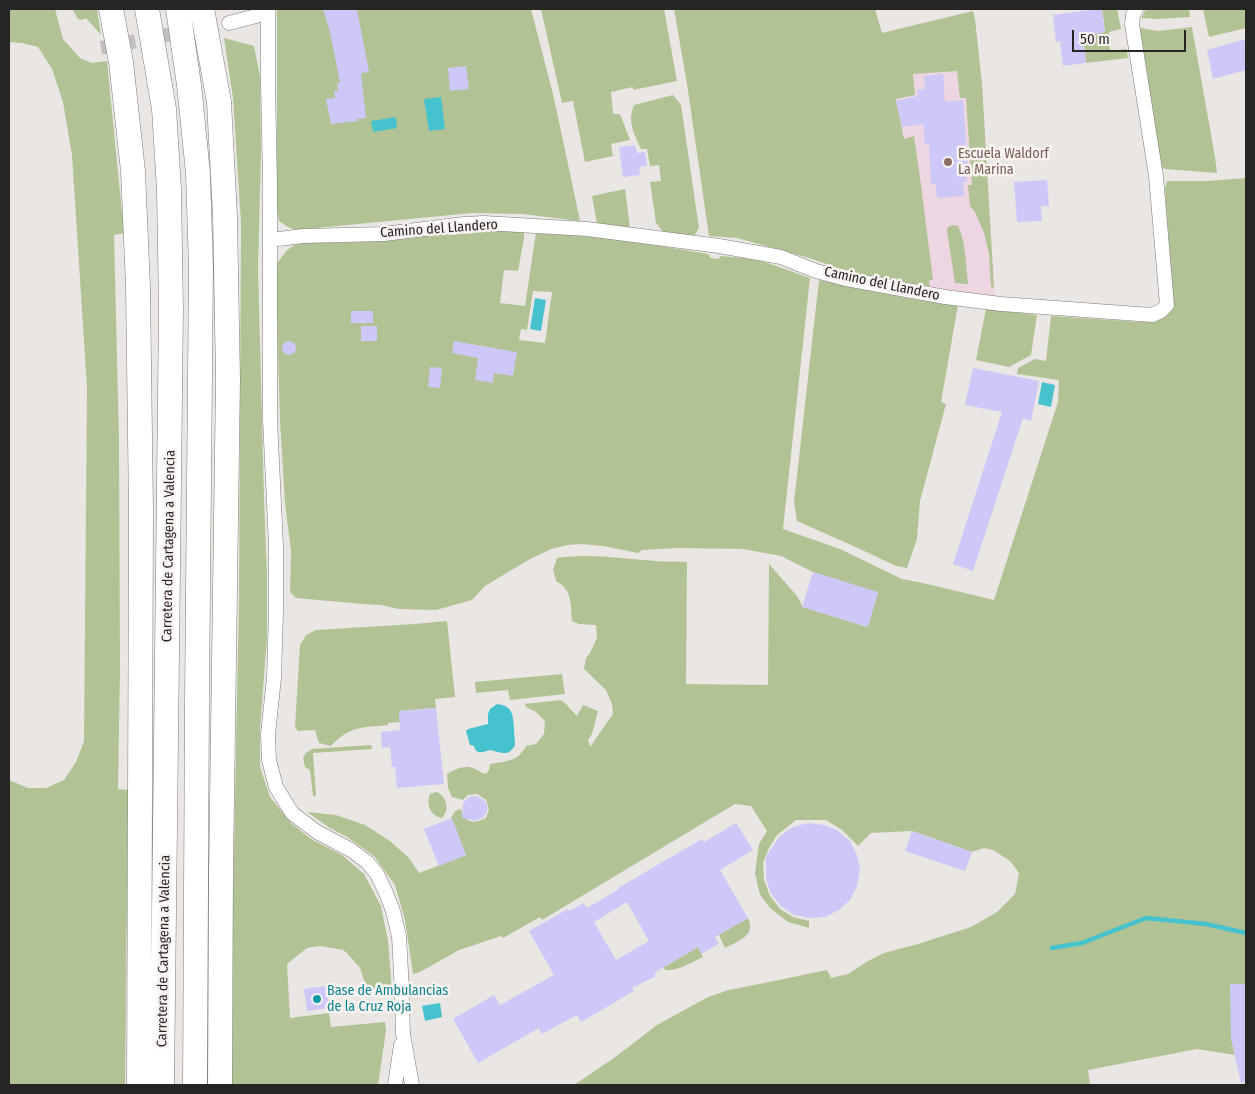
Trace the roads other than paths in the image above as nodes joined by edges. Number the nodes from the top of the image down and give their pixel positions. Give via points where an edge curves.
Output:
1 (111, 9) edge
2 (145, 9) edge
3 (178, 9) edge
4 (202, 9) edge
5 (1136, 9) edge
6 (268, 11) edge
7 (221, 16) edge
8 (219, 102) junction
9 (270, 240) junction
10 (142, 511) junction
11 (403, 1034) junction
12 (139, 1085) edge
13 (162, 1085) edge
14 (196, 1085) edge
15 (220, 1085) edge
16 (395, 1085) edge
17 (412, 1085) edge

1 - 10 highway via 121,62 132,171 138,287
2 - 10 highway via 157,193 150,397
2 - 13 highway, Carretera de Cartagena a Valencia via 164,109 170,226 171,398
3 - 14 highway via 198,173 201,268
4 - 8 highway
5 - 9 street, Camino del Llandero via 1132,24 1156,176 1167,305 1152,315 945,297 846,279 781,257 587,229 484,223 384,234
6 - 7 street
6 - 9 street
7 - 8 highway
8 - 15 highway via 228,379
9 - 11 street via 270,419 276,612 268,760 276,787 292,813 367,862 383,886 398,936
10 - 12 highway
11 - 16 street
11 - 17 street

